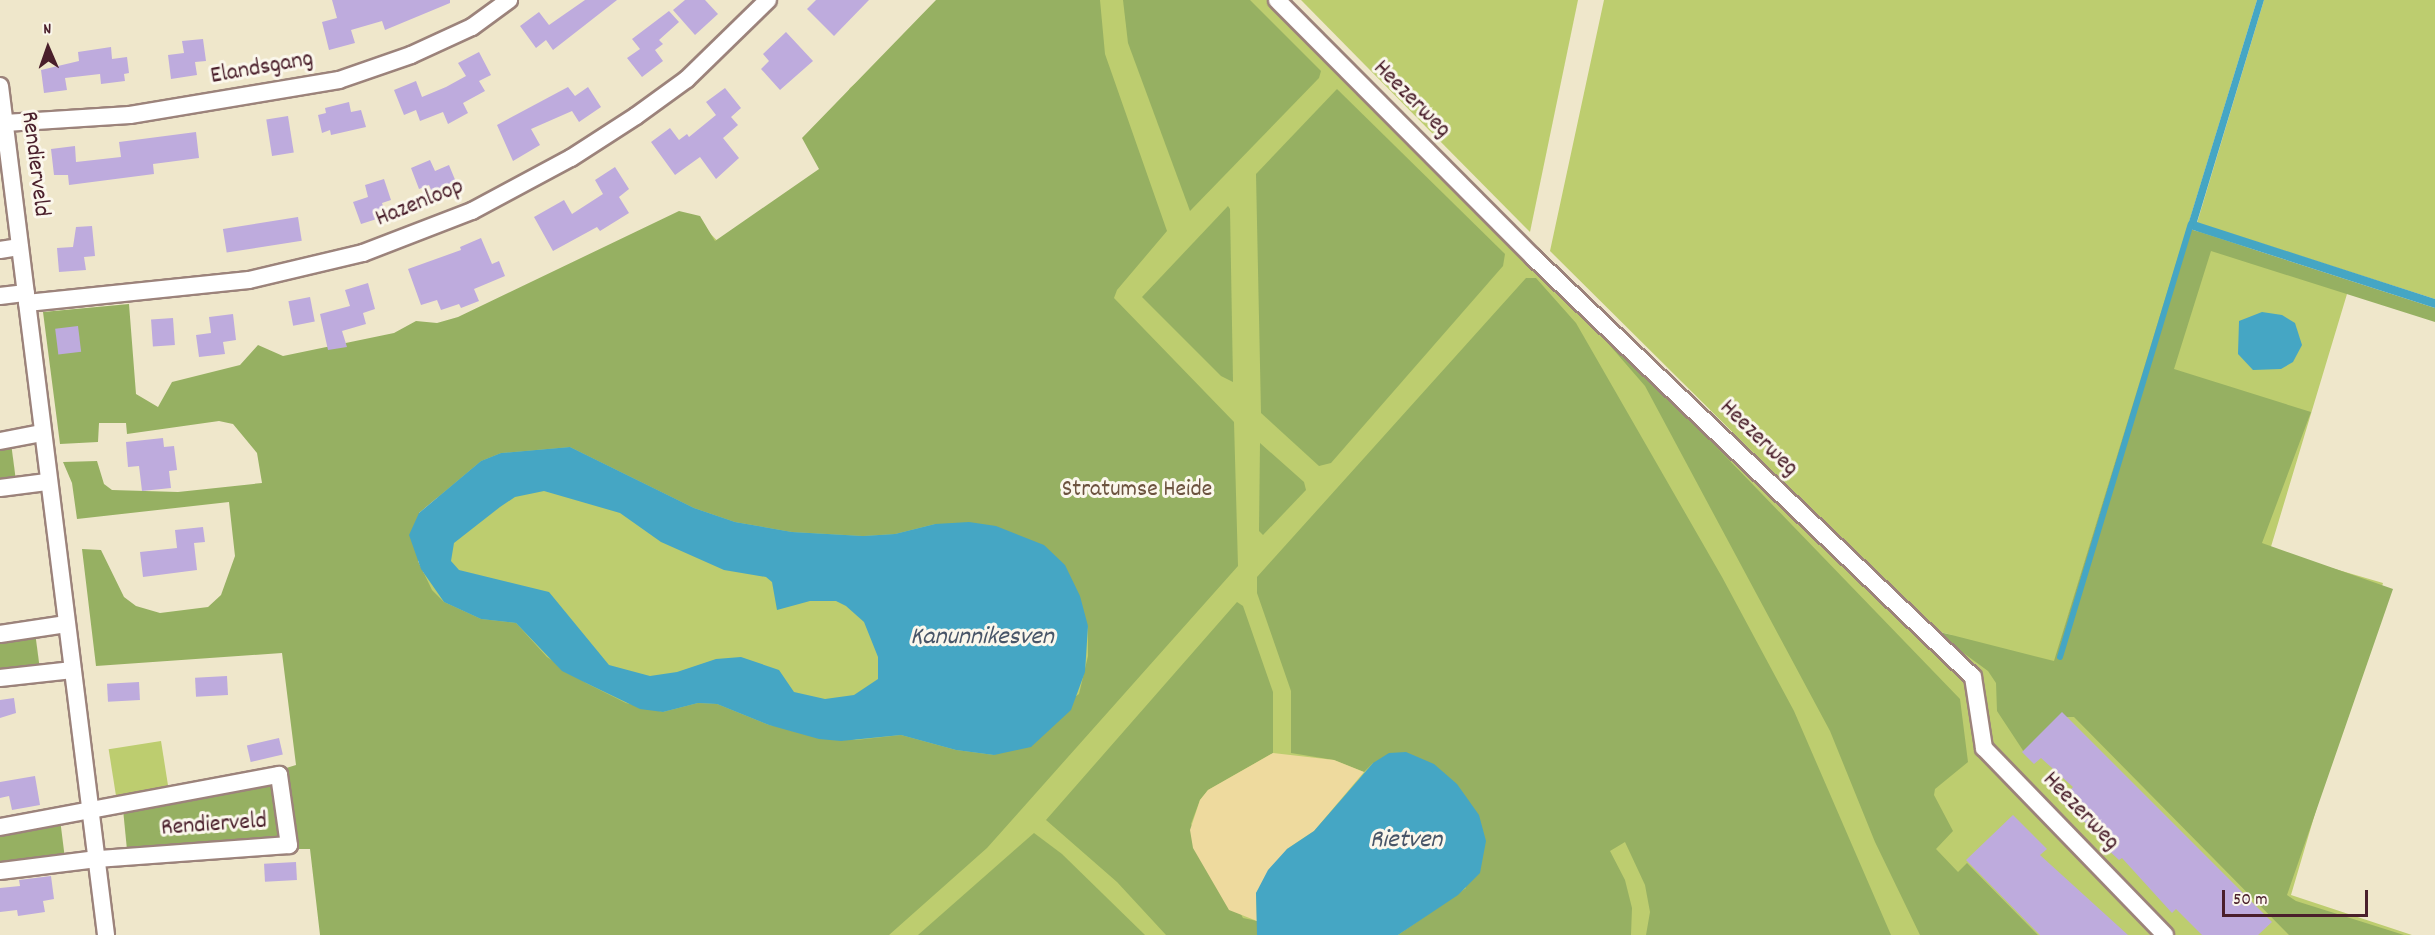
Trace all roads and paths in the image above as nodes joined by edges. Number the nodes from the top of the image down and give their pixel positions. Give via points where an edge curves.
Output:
1 (509, 0) edge
2 (768, 0) edge
3 (1277, 0) edge
4 (0, 89) edge
5 (5, 123) junction
6 (20, 248) junction
7 (0, 250) edge
8 (0, 296) edge
9 (27, 298) junction
10 (42, 433) junction
11 (0, 441) edge
12 (47, 482) junction
13 (0, 488) edge
14 (66, 624) junction
15 (0, 634) edge
16 (73, 670) junction
17 (0, 678) edge
18 (90, 810) junction
19 (0, 827) edge
20 (97, 858) junction
21 (0, 871) edge
22 (106, 935) edge
23 (2165, 935) edge

1 - 5 street, Elandsgang via 472,27 411,55 339,80 130,115
2 - 9 street, Hazenloop via 687,80 571,158 472,211 363,253 249,280
3 - 23 street, Heezerweg via 1533,257 1973,677 1984,748
4 - 5 street, Rendierveld
5 - 6 street, Rendierveld
6 - 7 street, Rendierveld
6 - 9 street, Rendierveld
8 - 9 street
9 - 10 street, Rendierveld
10 - 11 street
10 - 12 street, Rendierveld
12 - 13 street
12 - 14 street, Rendierveld
14 - 15 street
14 - 16 street, Rendierveld
16 - 17 street
16 - 18 street, Rendierveld
18 - 19 street, Rendierveld
18 - 20 street, Rendierveld
18 - 20 street, Rendierveld via 279,775 288,845
20 - 21 street, Rendierveld
20 - 22 street, Rendierveld

